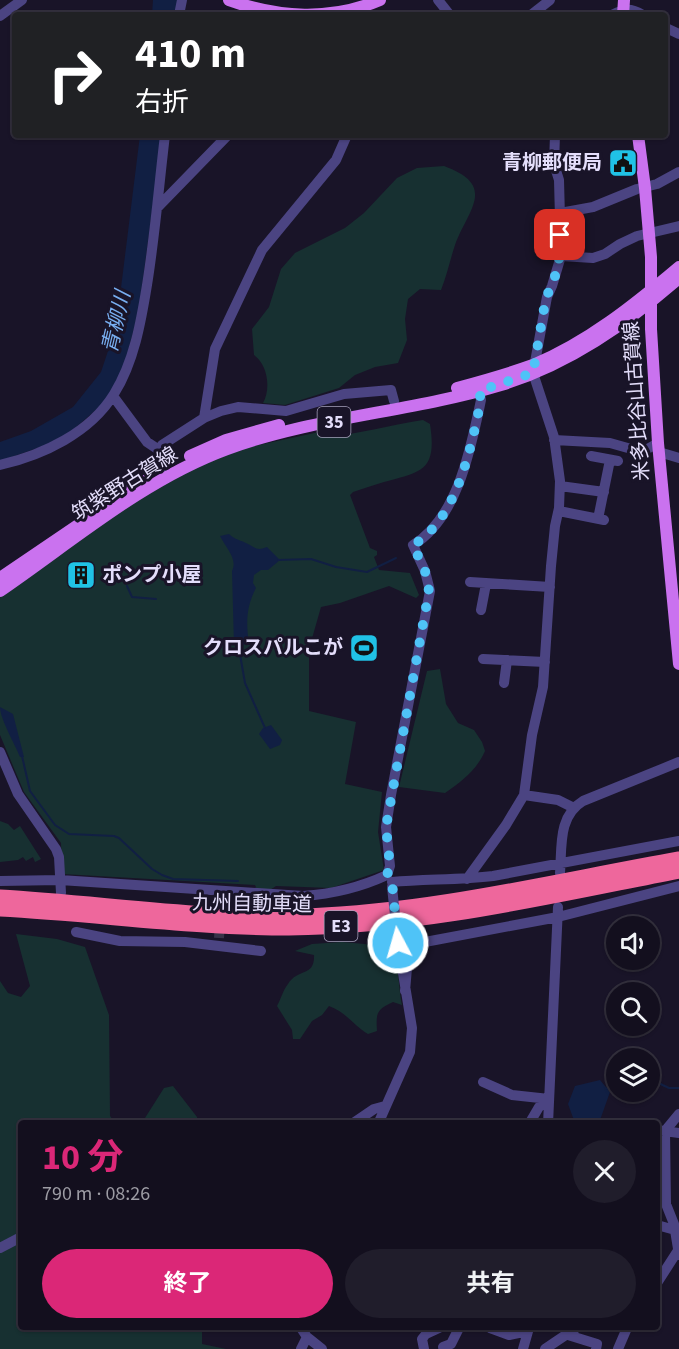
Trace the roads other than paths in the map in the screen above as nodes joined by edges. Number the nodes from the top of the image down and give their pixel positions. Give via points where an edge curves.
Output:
1 (22, 0) edge
2 (229, 0) edge
3 (380, 0) edge
4 (438, 0) edge
5 (620, 10) edge
6 (260, 12) edge
7 (346, 12) edge
8 (448, 12) edge
9 (638, 12) edge
10 (0, 16) edge
11 (165, 138) edge
12 (225, 138) edge
13 (346, 138) edge
14 (555, 138) edge
15 (638, 138) edge
16 (679, 172) edge
17 (645, 188) junction
18 (157, 208) junction
19 (560, 213) junction
20 (679, 226) edge
21 (649, 234) junction
22 (561, 256) junction
23 (651, 257) junction
24 (677, 273) edge
25 (651, 296) junction
26 (628, 320) junction
27 (651, 329) junction
28 (534, 368) junction
29 (479, 391) junction
30 (113, 396) junction
31 (394, 401) junction
32 (204, 418) junction
33 (554, 440) junction
34 (659, 448) junction
35 (159, 450) junction
36 (591, 456) dead end
37 (679, 458) edge
38 (0, 465) edge
39 (163, 469) junction
40 (560, 486) junction
41 (604, 492) junction
42 (559, 511) junction
43 (0, 578) edge
44 (470, 582) dead end
45 (486, 584) junction
46 (550, 587) junction
47 (0, 591) edge
48 (481, 610) dead end
49 (483, 659) dead end
50 (507, 660) junction
51 (545, 662) junction
52 (679, 664) edge
53 (504, 683) dead end
54 (0, 752) edge
55 (679, 762) edge
56 (524, 795) junction
57 (572, 807) junction
58 (679, 841) edge
59 (679, 859) edge
60 (560, 868) junction
61 (679, 871) edge
62 (467, 879) junction
63 (60, 880) junction
64 (0, 881) edge
65 (390, 881) junction
66 (679, 886) edge
67 (61, 893) dead end
68 (0, 897) edge
69 (0, 909) edge
70 (558, 912) junction
71 (75, 932) dead end
72 (261, 951) dead end
73 (405, 990) junction
74 (483, 1082) dead end
75 (549, 1099) junction
76 (385, 1106) junction
77 (679, 1114) edge
78 (358, 1120) edge
79 (380, 1120) edge
80 (531, 1120) edge
81 (548, 1120) edge
82 (661, 1130) edge
83 (679, 1133) edge
84 (660, 1226) edge
85 (675, 1230) junction
86 (18, 1239) edge
87 (0, 1248) edge
88 (678, 1253) edge
89 (662, 1264) edge
90 (435, 1330) edge
91 (458, 1330) edge
92 (495, 1330) edge
93 (526, 1330) edge
94 (529, 1330) edge
95 (626, 1330) edge
96 (572, 1331) edge
97 (304, 1332) edge
98 (301, 1349) edge
99 (322, 1349) edge
100 (424, 1349) edge
101 (444, 1349) edge
102 (523, 1349) edge
103 (544, 1349) edge
104 (596, 1349) edge
105 (618, 1349) edge

1 - 10 street
2 - 6 main road
3 - 7 main road
4 - 8 street
5 - 9 street
11 - 18 street
12 - 18 street
13 - 32 street via 336,160 262,250 215,349
14 - 19 street
15 - 17 main road, 米多比谷山古賀線
16 - 17 street
17 - 19 street via 593,207
17 - 21 main road, 米多比谷山古賀線
18 - 30 street via 136,342
19 - 22 street
20 - 21 street
21 - 22 street via 593,258
21 - 23 main road, 米多比谷山古賀線
22 - 28 street via 546,297
23 - 24 main road via 658,269
23 - 25 main road, 米多比谷山古賀線
24 - 25 main road, 筑紫野古賀線 / 35
25 - 26 main road, 筑紫野古賀線 / 35
25 - 27 main road, 米多比谷山古賀線
25 - 28 main road, 筑紫野古賀線 / 35
26 - 27 main road via 642,321
26 - 28 main road, 筑紫野古賀線 / 35 via 593,344
27 - 34 main road, 米多比谷山古賀線
28 - 29 main road, 筑紫野古賀線 / 35
28 - 31 main road, 筑紫野古賀線 / 35
28 - 33 street
29 - 47 main road, 筑紫野古賀線 / 35 via 295,430 203,458 138,494
29 - 65 street via 481,400 464,472 441,516 424,538 413,545 429,591 386,827
30 - 35 street via 147,442
30 - 38 street via 76,432 49,448
31 - 32 street via 391,390 344,394 286,411 238,407
31 - 39 main road, 筑紫野古賀線 / 35 via 250,432
32 - 35 street via 166,441
33 - 34 street via 610,443 642,452
33 - 40 street
34 - 37 street
34 - 52 main road, 米多比谷山古賀線
35 - 39 street
36 - 41 street via 614,461
39 - 43 main road, 筑紫野古賀線 / 35
40 - 41 street
40 - 42 street
41 - 42 street via 601,519
42 - 46 street
44 - 45 street
45 - 46 street
45 - 48 street
46 - 51 street
49 - 50 street
50 - 51 street
50 - 53 street
51 - 56 street
54 - 63 street via 22,800 56,849
55 - 57 street
56 - 57 street via 558,800
56 - 62 street
57 - 60 street via 564,828
58 - 60 street
59 - 68 highway, 九州自動車道 / E3 via 511,892 363,913 233,916
60 - 62 street
61 - 69 highway, 九州自動車道 / E3 via 441,915 338,926 228,927
62 - 65 street
63 - 64 street
63 - 65 street via 303,896
63 - 67 street
65 - 73 street, bridge
66 - 70 street
70 - 73 street via 410,945
70 - 75 street
71 - 72 street via 120,941 219,943
73 - 76 street via 412,1028 410,1052
74 - 75 street via 512,1095
75 - 80 street
75 - 81 street
76 - 78 street
76 - 79 street
77 - 82 street
82 - 83 street
82 - 85 street via 666,1204
84 - 85 street
85 - 88 street
86 - 87 street
88 - 89 street
90 - 100 street via 422,1339
91 - 101 street
92 - 93 street via 508,1335
94 - 102 street
95 - 105 street
96 - 103 street
96 - 104 street via 597,1344
97 - 98 street
97 - 99 street

